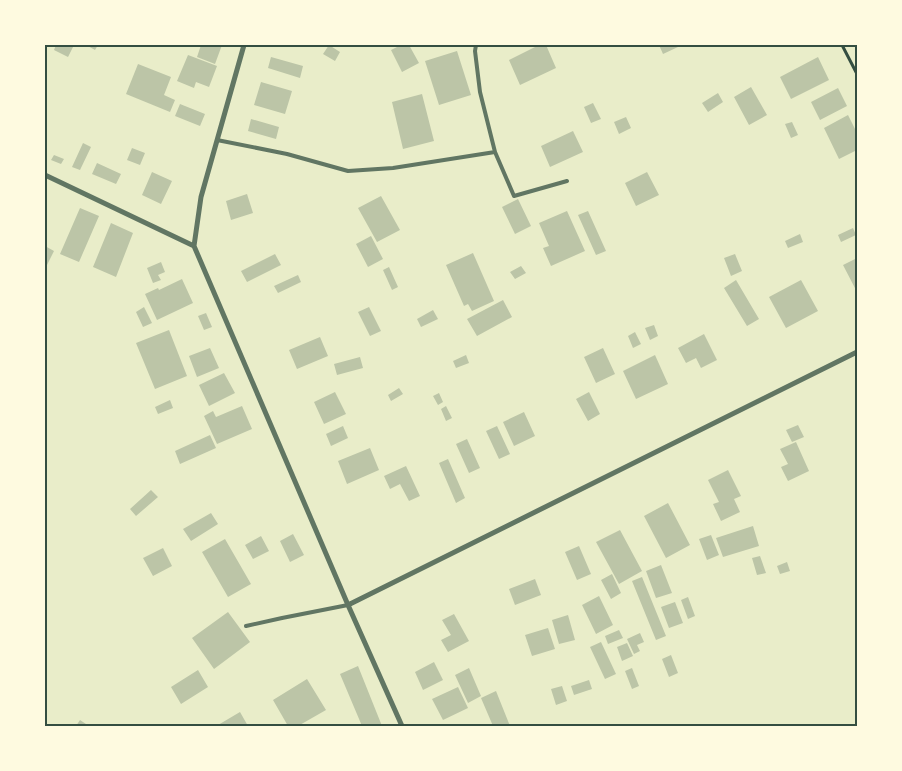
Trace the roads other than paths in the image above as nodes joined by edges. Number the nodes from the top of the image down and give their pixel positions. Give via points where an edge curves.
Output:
1 (244, 45) edge
2 (476, 45) edge
3 (217, 140) junction
4 (495, 152) junction
5 (45, 175) edge
6 (567, 181) dead end
7 (194, 246) junction
8 (857, 352) edge
9 (348, 604) junction
10 (246, 626) dead end
11 (402, 726) edge

1 - 3 street
2 - 4 lane via 474,52 480,92
3 - 4 lane via 348,171 393,168
3 - 7 street via 201,197
4 - 6 lane via 514,196
5 - 7 street
7 - 9 street
8 - 9 street
9 - 10 lane
9 - 11 street

